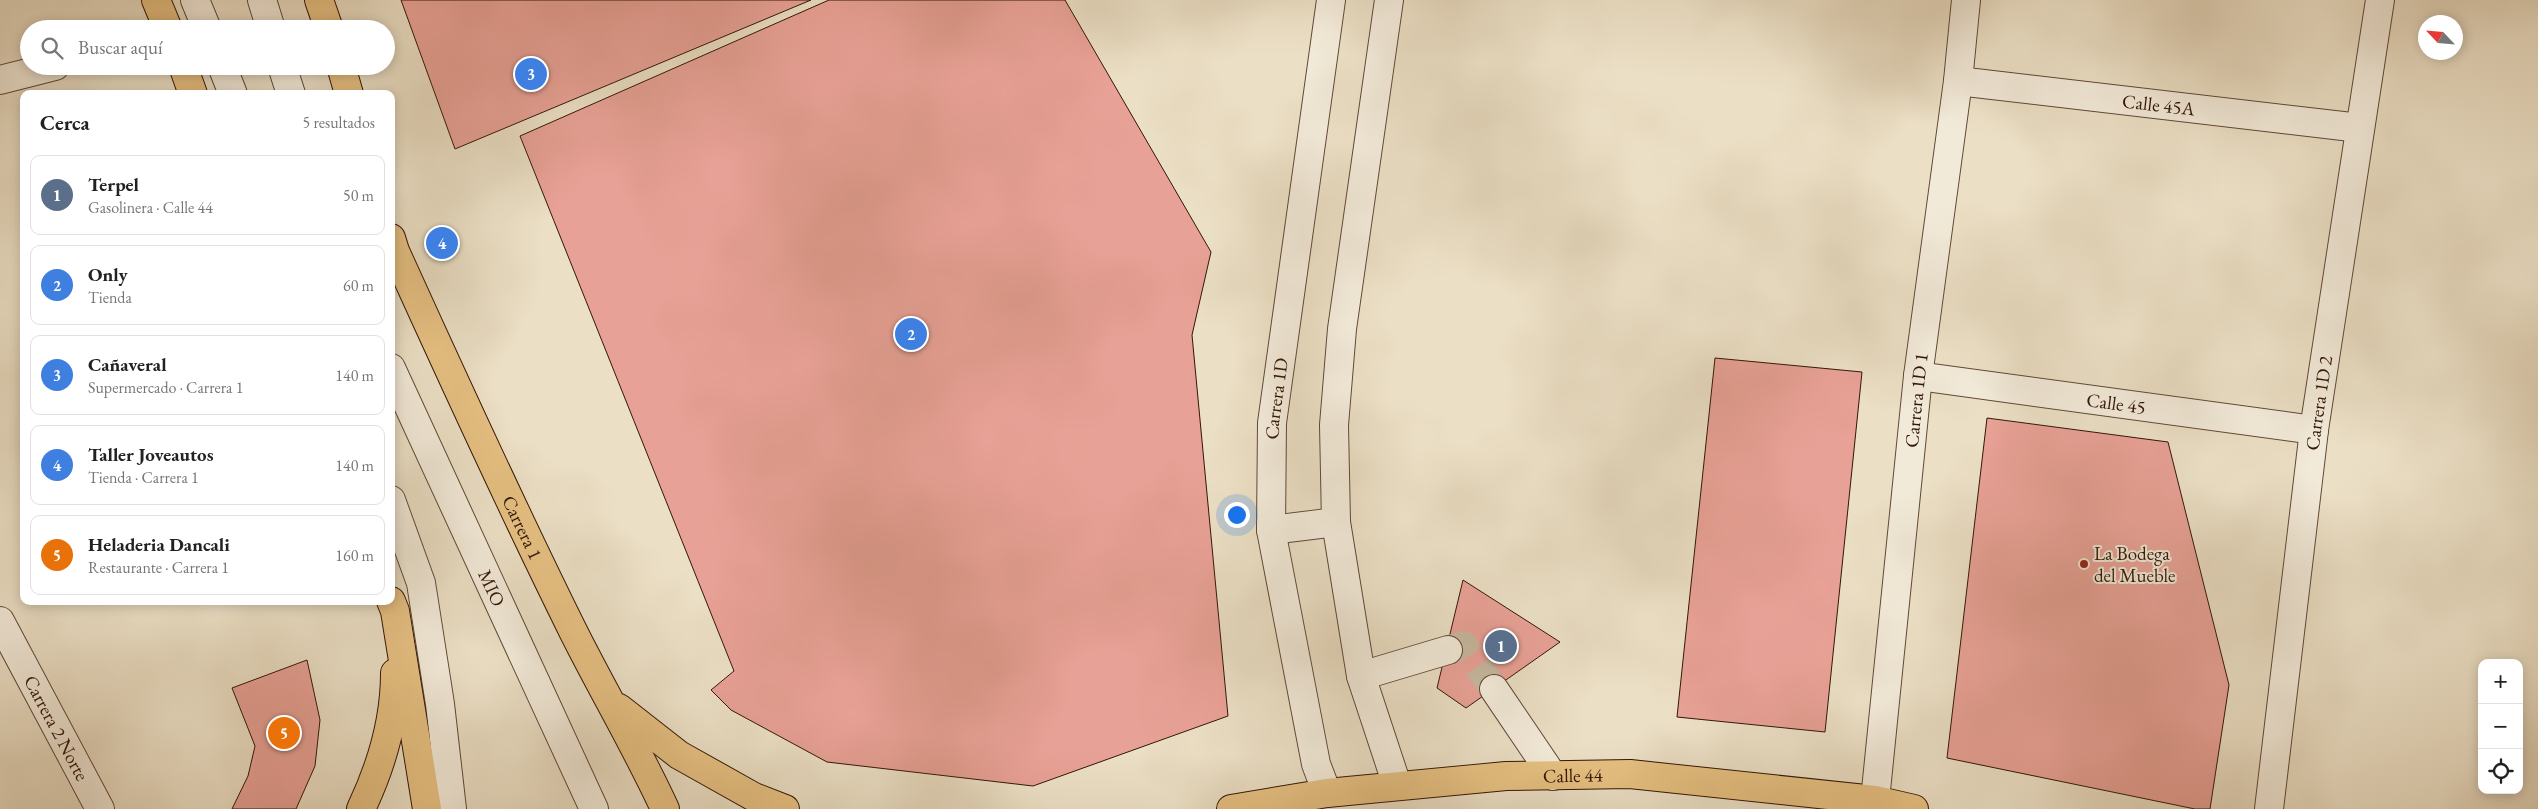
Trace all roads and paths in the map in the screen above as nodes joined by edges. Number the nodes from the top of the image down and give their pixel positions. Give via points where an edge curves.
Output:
1 (156, 0) edge
2 (195, 0) edge
3 (262, 0) edge
4 (319, 0) edge
5 (1332, 0) edge
6 (1389, 0) edge
7 (1966, 0) edge
8 (2380, 0) edge
9 (164, 20) edge
10 (203, 20) edge
11 (268, 20) edge
12 (326, 20) edge
13 (20, 75) edge
14 (186, 75) edge
15 (226, 75) edge
16 (285, 75) edge
17 (344, 75) edge
18 (0, 80) edge
19 (1958, 81) junction
20 (192, 90) edge
21 (231, 90) edge
22 (289, 90) edge
23 (348, 90) edge
24 (2360, 128) junction
25 (395, 249) edge
26 (1918, 376) junction
27 (395, 377) edge
28 (2314, 430) junction
29 (395, 511) edge
30 (1336, 522) junction
31 (1271, 530) junction
32 (393, 606) edge
33 (0, 621) edge
34 (1448, 650) tunnel mouth
35 (1361, 676) junction
36 (1494, 689) tunnel mouth
37 (612, 703) junction
38 (1553, 776) junction
39 (1397, 785) junction
40 (1327, 793) junction
41 (1875, 800) junction
42 (100, 809) edge
43 (361, 809) edge
44 (427, 809) edge
45 (452, 809) edge
46 (594, 809) edge
47 (665, 809) edge
48 (785, 809) edge
49 (1231, 809) edge
50 (1914, 809) edge
51 (2269, 809) edge

1 - 9 main road
2 - 10 street
3 - 11 street
4 - 12 main road
5 - 31 street, Carrera 1D via 1272,423
6 - 30 street via 1342,329 1334,425
7 - 19 street, Carrera 1D 1
8 - 24 street, Carrera 1D 2
13 - 18 street
14 - 20 main road
15 - 21 street
16 - 22 street
17 - 23 main road
19 - 24 street, Calle 45A
19 - 26 street, Carrera 1D 1
24 - 28 street, Carrera 1D 2
25 - 37 main road, Carrera 1 via 496,473
26 - 28 street, Calle 45
26 - 41 street, Carrera 1D 1
27 - 46 street, MIO
28 - 51 street, Carrera 1D 2
29 - 45 street via 421,583
30 - 31 street
30 - 35 street
31 - 40 street, Carrera 1D via 1316,764
32 - 43 main road via 395,695 376,777
32 - 44 main road
33 - 42 street, Carrera 2 Norte
34 - 35 street
35 - 39 street
36 - 38 street
37 - 47 main road, Carrera 1
37 - 48 main road via 680,754 754,796
38 - 39 main road, Calle 44 via 1506,776
38 - 41 main road, Calle 44 via 1630,774
39 - 40 main road, Calle 44
40 - 49 main road, Calle 44
41 - 50 main road, Calle 44

